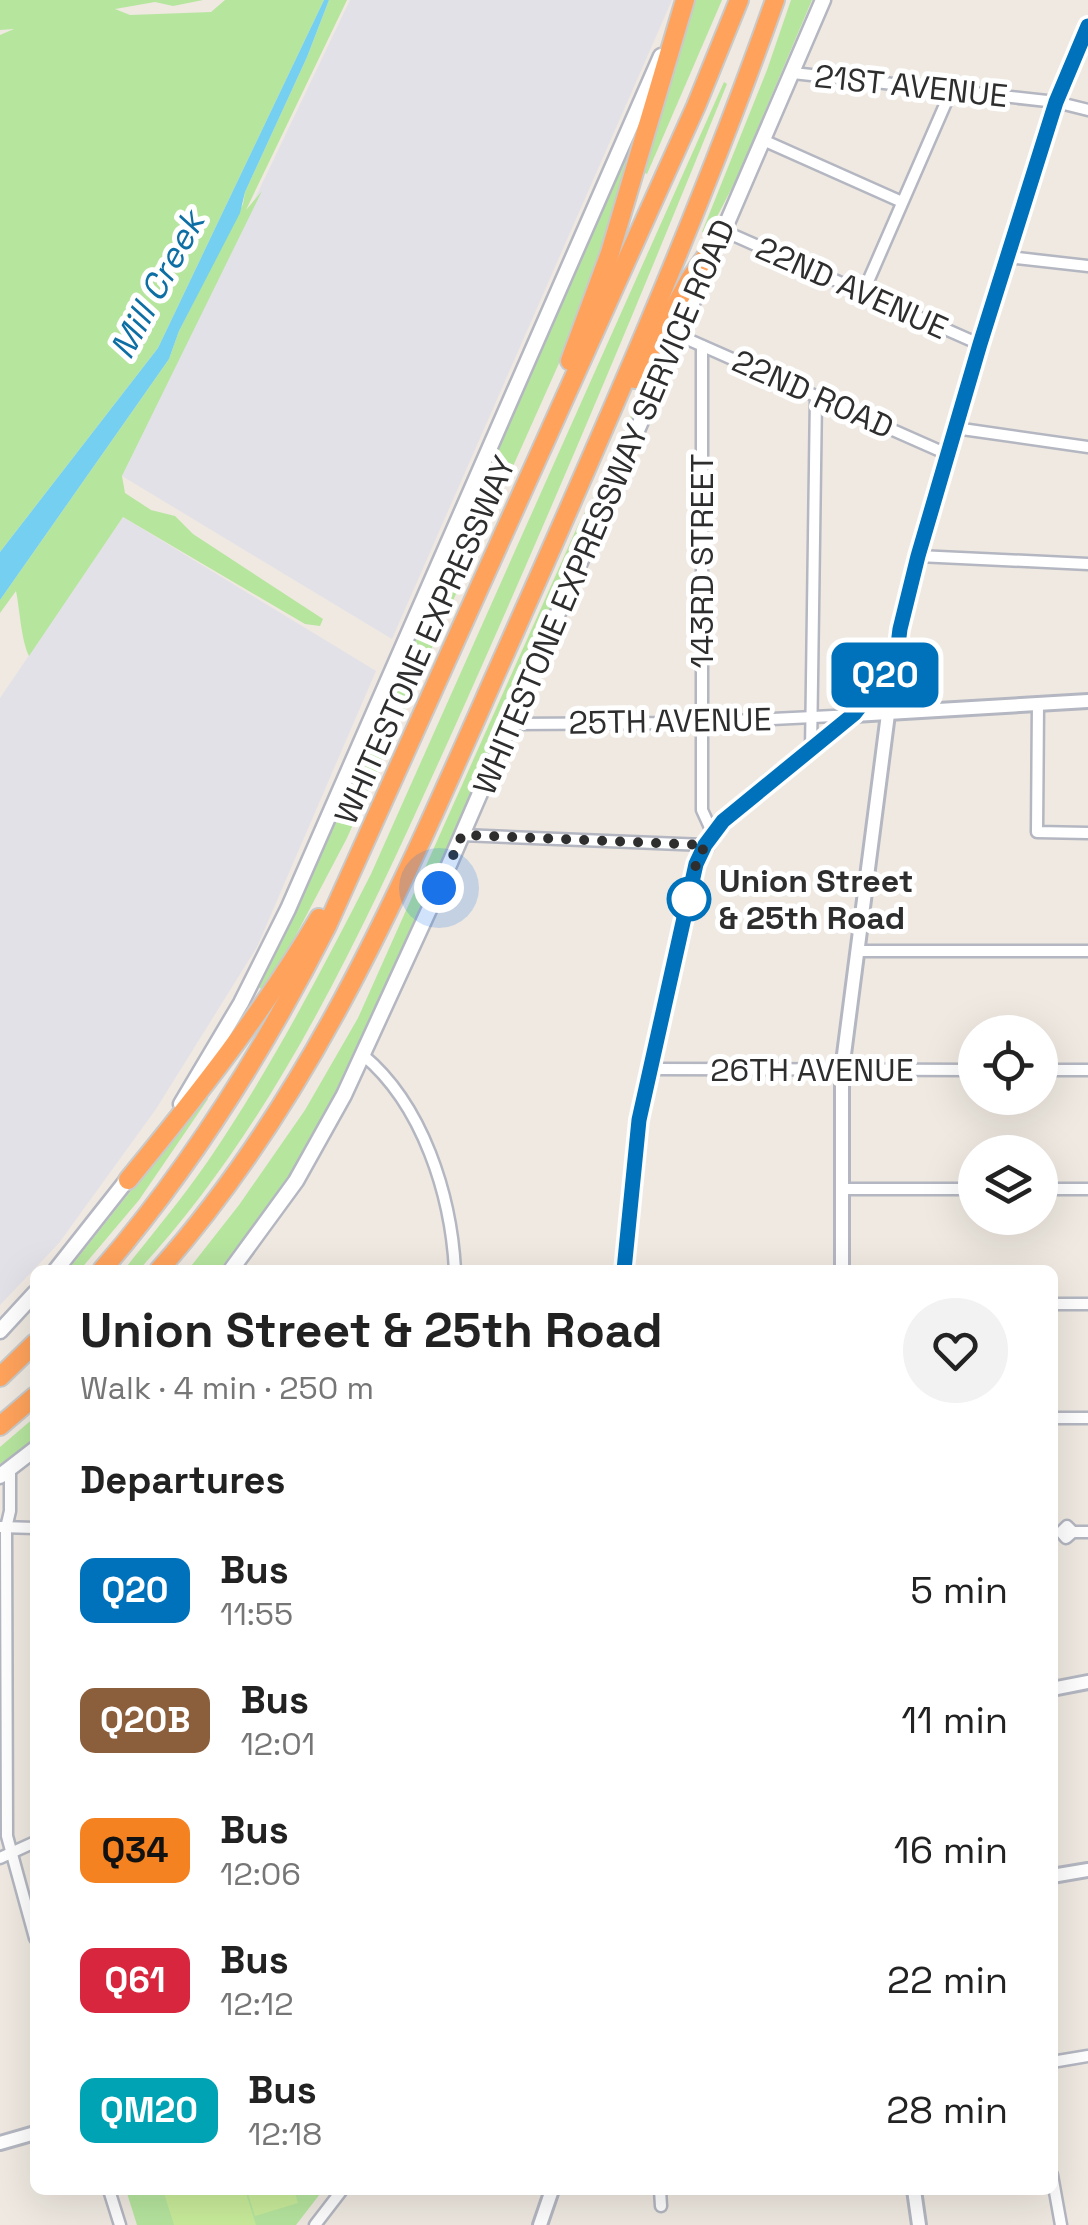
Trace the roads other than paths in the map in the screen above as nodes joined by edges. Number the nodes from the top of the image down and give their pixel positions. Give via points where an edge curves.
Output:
1 (684, 0) edge
2 (739, 0) edge
3 (775, 0) edge
4 (823, 0) edge
5 (1088, 26) edge
6 (793, 73) junction
7 (951, 90) junction
8 (1056, 102) junction
9 (1088, 110) edge
10 (764, 140) junction
11 (902, 202) junction
12 (724, 232) junction
13 (1008, 257) junction
14 (1088, 266) edge
15 (863, 293) junction
16 (678, 335) junction
17 (980, 344) junction
18 (702, 346) junction
19 (816, 396) junction
20 (955, 428) junction
21 (1088, 448) edge
22 (947, 454) junction
23 (918, 556) junction
24 (1088, 564) edge
25 (488, 573) junction
26 (533, 591) junction
27 (896, 661) junction
28 (1088, 701) edge
29 (1038, 704) junction
30 (891, 713) junction
31 (854, 714) junction
32 (812, 717) junction
33 (701, 722) junction
34 (508, 724) junction
35 (811, 750) junction
36 (380, 814) junction
37 (1088, 833) edge
38 (462, 835) junction
39 (709, 839) junction
40 (857, 951) junction
41 (1088, 951) edge
42 (363, 1054) junction
43 (650, 1069) junction
44 (842, 1070) junction
45 (958, 1070) edge
46 (1058, 1070) edge
47 (1088, 1070) edge
48 (237, 1172) junction
49 (128, 1180) junction
50 (958, 1189) edge
51 (1058, 1189) edge
52 (1088, 1189) edge
53 (842, 1190) junction
54 (60, 1265) edge
55 (106, 1265) edge
56 (163, 1265) edge
57 (176, 1265) edge
58 (235, 1265) edge
59 (454, 1265) edge
60 (624, 1265) edge
61 (842, 1265) edge
62 (30, 1299) edge
63 (1058, 1304) edge
64 (1088, 1304) edge
65 (0, 1331) edge
66 (30, 1348) edge
67 (0, 1377) edge
68 (30, 1400) edge
69 (1058, 1418) edge
70 (1088, 1418) edge
71 (0, 1426) edge
72 (30, 1454) edge
73 (5, 1472) edge
74 (3, 1528) edge
75 (30, 1528) edge
76 (1073, 1532) dead end
77 (1088, 1532) edge
78 (1088, 1682) edge
79 (1058, 1688) edge
80 (30, 1844) edge
81 (5, 1856) edge
82 (1088, 1870) edge
83 (1058, 1875) edge
84 (30, 1924) edge
85 (1088, 2056) edge
86 (1058, 2061) edge
87 (30, 2135) edge
88 (0, 2144) edge
89 (111, 2195) edge
90 (338, 2195) edge
91 (547, 2195) edge
92 (661, 2195) edge
93 (915, 2195) edge
94 (1055, 2195) edge
95 (662, 2206) dead end
96 (120, 2225) edge
97 (315, 2225) edge
98 (540, 2225) edge
99 (919, 2225) edge
100 (1060, 2225) edge

1 - 25 highway via 606,265
1 - 49 main road via 280,925 215,1048
2 - 25 highway, WHITESTONE EXPRESSWAY
3 - 26 highway
4 - 6 main road, WHITESTONE EXPRESSWAY SERVICE ROAD
5 - 8 street
6 - 7 street, 21ST AVENUE
6 - 10 main road, WHITESTONE EXPRESSWAY SERVICE ROAD
7 - 8 street, 21ST AVENUE
7 - 11 street
8 - 9 street, 21ST AVENUE
8 - 13 street
10 - 11 street
10 - 12 main road, WHITESTONE EXPRESSWAY SERVICE ROAD
11 - 15 street
12 - 15 street, 22ND AVENUE
12 - 16 main road, WHITESTONE EXPRESSWAY SERVICE ROAD
12 - 26 highway via 652,345
13 - 14 street
13 - 17 street
15 - 17 street, 22ND AVENUE
16 - 18 street, 22ND ROAD
16 - 34 main road, WHITESTONE EXPRESSWAY SERVICE ROAD
17 - 20 street
18 - 19 street, 22ND ROAD
18 - 33 street, 143RD STREET
19 - 22 street, 22ND ROAD
19 - 32 street
20 - 21 street
20 - 22 street
22 - 23 street
23 - 24 street
23 - 27 street
25 - 36 highway, WHITESTONE EXPRESSWAY
26 - 48 highway via 379,928 304,1068
27 - 30 street
27 - 31 street
28 - 29 street, 25TH AVENUE
29 - 30 street, 25TH AVENUE
29 - 37 street via 1037,832
30 - 31 street, 25TH AVENUE
30 - 40 street
31 - 32 street, 25TH AVENUE
31 - 35 street
32 - 33 street, 25TH AVENUE
32 - 35 street
33 - 34 street, 25TH AVENUE
33 - 39 street, 143RD STREET via 702,810
34 - 38 main road, WHITESTONE EXPRESSWAY SERVICE ROAD
35 - 39 street
36 - 49 highway via 276,988
36 - 55 highway, WHITESTONE EXPRESSWAY via 320,941 250,1064
38 - 39 street
38 - 42 main road, WHITESTONE EXPRESSWAY SERVICE ROAD
39 - 43 street via 696,864
40 - 41 street
40 - 44 street
42 - 58 main road, WHITESTONE EXPRESSWAY SERVICE ROAD via 304,1167
42 - 59 street via 401,1100 430,1157
43 - 44 street, 26TH AVENUE
43 - 60 street
44 - 45 street, 26TH AVENUE
44 - 53 street
46 - 47 street
48 - 56 highway
48 - 57 highway
49 - 54 main road
50 - 53 street
51 - 52 street
53 - 61 street
62 - 65 main road
63 - 64 street
66 - 67 highway
68 - 71 highway
69 - 70 street
72 - 73 main road
73 - 74 street via 10,1511
74 - 75 street
74 - 81 street
76 - 77 street
78 - 79 street
80 - 81 street
81 - 84 street
82 - 83 street
85 - 86 street
87 - 88 street
89 - 96 street
90 - 97 street
91 - 98 street
92 - 95 street
93 - 99 street
94 - 100 street

